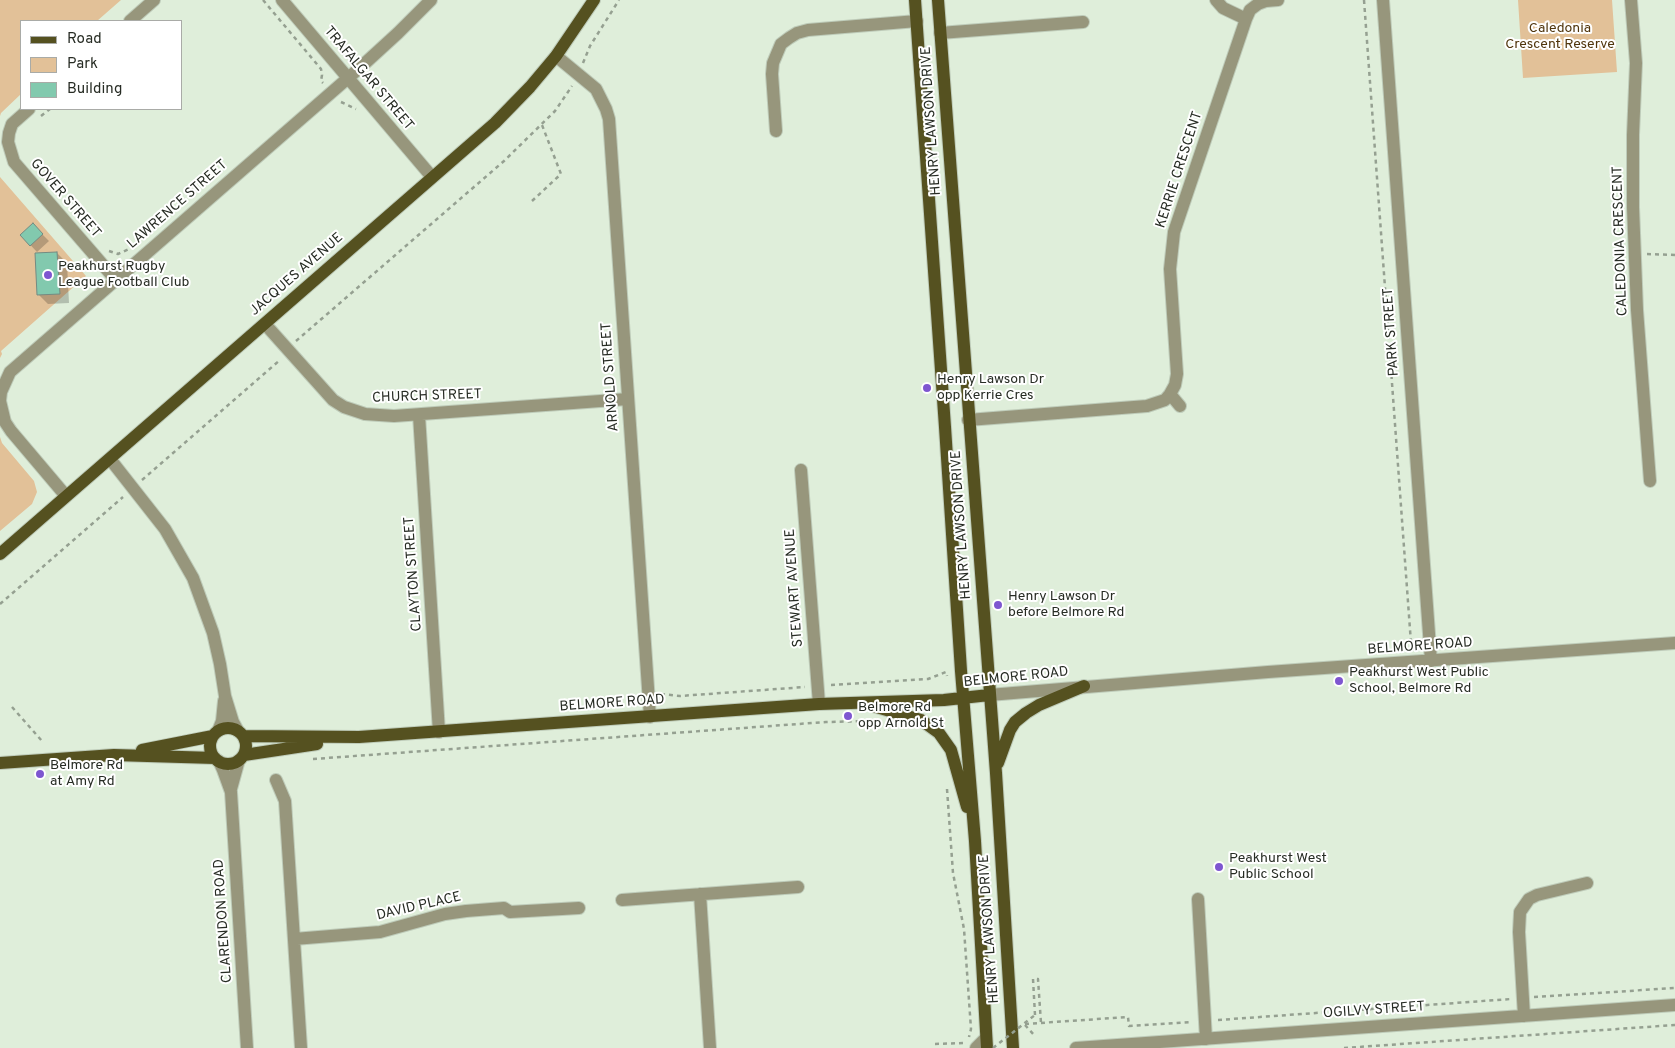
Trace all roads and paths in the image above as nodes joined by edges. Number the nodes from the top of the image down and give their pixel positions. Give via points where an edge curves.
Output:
1 (154, 0) edge
2 (282, 0) edge
3 (431, 0) edge
4 (594, 0) edge
5 (619, 0) edge
6 (915, 0) edge
7 (938, 0) edge
8 (1216, 0) edge
9 (1278, 0) edge
10 (1364, 0) edge
11 (1383, 0) edge
12 (1632, 0) edge
13 (1246, 19) junction
14 (131, 20) edge
15 (917, 21) junction
16 (1083, 22) dead end
17 (940, 33) junction
18 (556, 56) junction
19 (578, 74) junction
20 (347, 78) junction
21 (28, 110) edge
22 (49, 110) edge
23 (38, 119) dead end
24 (542, 125) junction
25 (776, 130) dead end
26 (432, 177) junction
27 (532, 201) dead end
28 (129, 249) dead end
29 (107, 250) dead end
30 (1635, 254) junction
31 (1675, 255) edge
32 (115, 279) junction
33 (265, 324) junction
34 (288, 350) junction
35 (1170, 394) junction
36 (628, 399) junction
37 (1180, 406) dead end
38 (419, 415) junction
39 (968, 420) junction
40 (110, 459) junction
41 (801, 470) dead end
42 (1650, 481) dead end
43 (133, 488) junction
44 (66, 496) junction
45 (0, 554) edge
46 (0, 604) edge
47 (1411, 643) dead end
48 (1675, 643) edge
49 (1431, 661) junction
50 (1084, 686) junction
51 (990, 695) junction
52 (225, 696) junction
53 (963, 699) junction
54 (860, 702) junction
55 (819, 704) junction
56 (12, 707) dead end
57 (650, 717) junction
58 (880, 722) dead end
59 (439, 732) junction
60 (216, 734) junction
61 (240, 734) junction
62 (359, 737) junction
63 (42, 741) dead end
64 (114, 755) junction
65 (241, 758) junction
66 (312, 759) dead end
67 (217, 760) junction
68 (0, 763) edge
69 (996, 773) junction
70 (276, 780) dead end
71 (947, 785) dead end
72 (231, 792) junction
73 (976, 841) junction
74 (1587, 883) dead end
75 (798, 887) dead end
76 (700, 894) junction
77 (1198, 899) dead end
78 (622, 900) dead end
79 (579, 908) dead end
80 (294, 938) junction
81 (1675, 988) edge
82 (1523, 998) junction
83 (1675, 1005) edge
84 (1524, 1016) junction
85 (1205, 1021) junction
86 (1041, 1023) junction
87 (1675, 1025) edge
88 (1034, 1035) dead end
89 (1206, 1039) junction
90 (934, 1044) dead end
91 (989, 1045) edge
92 (247, 1048) edge
93 (301, 1048) edge
94 (710, 1048) edge
95 (976, 1048) edge
96 (1013, 1048) edge
97 (1076, 1048) edge
98 (1344, 1048) edge

1 - 14 street
2 - 20 street, TRAFALGAR STREET
3 - 20 street, LAWRENCE STREET
4 - 18 main road, JACQUES AVENUE
5 - 19 path via 590,46
6 - 15 main road, HENRY LAWSON DRIVE
7 - 17 main road, HENRY LAWSON DRIVE
8 - 13 street via 1223,8
9 - 13 street, KERRIE CRESCENT via 1258,4
10 - 47 path
11 - 49 street, PARK STREET
12 - 30 street, CALEDONIA CRESCENT via 1636,63 1633,135
13 - 35 street, KERRIE CRESCENT via 1174,232 1170,269 1177,374
15 - 25 street via 820,28 797,32 781,44 772,74
15 - 53 main road, HENRY LAWSON DRIVE
16 - 17 street
17 - 39 main road, HENRY LAWSON DRIVE
18 - 19 street, ARNOLD STREET
18 - 26 main road, JACQUES AVENUE via 500,117
19 - 24 path via 562,102
19 - 36 street, ARNOLD STREET via 599,94 609,119
20 - 26 street, TRAFALGAR STREET
20 - 32 street, LAWRENCE STREET
21 - 32 street, GOVER STREET via 12,124 9,133 8,142 14,162
22 - 23 path
24 - 27 path via 560,174
24 - 34 path
26 - 33 main road, JACQUES AVENUE
28 - 29 path via 118,254
30 - 31 path
30 - 42 street, CALEDONIA CRESCENT
32 - 44 street, LAWRENCE STREET via 17,364 1,392 5,422
33 - 34 street, CHURCH STREET
33 - 40 main road, JACQUES AVENUE
34 - 38 street, CHURCH STREET via 324,392 344,407 378,416
34 - 43 path via 283,358
35 - 37 street
35 - 39 street via 1165,400 1147,406
36 - 38 street, CHURCH STREET
36 - 57 street, ARNOLD STREET
38 - 59 street, CLAYTON STREET
39 - 51 main road, HENRY LAWSON DRIVE
40 - 43 street
40 - 44 main road, JACQUES AVENUE
41 - 55 street, STEWART AVENUE
43 - 46 path
43 - 52 street via 169,535 193,578 217,648
44 - 45 main road, JACQUES AVENUE
48 - 49 street, BELMORE ROAD
49 - 50 street, BELMORE ROAD
50 - 51 street, BELMORE ROAD
50 - 69 main road via 1039,705 1015,722 1002,749
51 - 53 main road, BELMORE ROAD
51 - 69 main road, HENRY LAWSON DRIVE
52 - 60 street via 222,721
52 - 61 street
53 - 54 main road, BELMORE ROAD
53 - 73 main road, HENRY LAWSON DRIVE
54 - 55 main road, BELMORE ROAD
54 - 73 main road via 921,720 939,733 951,750
55 - 57 main road, BELMORE ROAD
56 - 63 path
57 - 59 main road, BELMORE ROAD
58 - 66 path via 826,722
59 - 62 main road, BELMORE ROAD
60 - 61 main road via 225,728
60 - 64 main road
60 - 67 main road via 210,750
61 - 62 main road, BELMORE ROAD
61 - 65 main road via 246,746
62 - 65 main road, BELMORE ROAD
64 - 67 main road
64 - 68 main road
65 - 67 main road via 228,764
65 - 72 street, CLARENDON ROAD
67 - 72 street, CLARENDON ROAD
69 - 96 main road, HENRY LAWSON DRIVE
70 - 80 street via 285,801
71 - 90 path via 953,873 964,929 971,1028 968,1042
72 - 92 street, CLARENDON ROAD
73 - 91 main road, HENRY LAWSON DRIVE
74 - 82 street via 1536,895 1520,912
75 - 76 street
76 - 78 street
76 - 94 street
77 - 85 street
79 - 80 street, DAVID PLACE via 466,911 380,932
80 - 93 street
81 - 82 path
82 - 84 street
82 - 85 path
83 - 84 street, OGILVY STREET
84 - 89 street, OGILVY STREET
85 - 86 path via 1128,1026 1128,1017
85 - 89 street
86 - 88 path via 1024,1024
86 - 91 path, bridge via 1038,979 1033,979 1035,1016
87 - 98 path
89 - 97 street, OGILVY STREET
91 - 95 street

